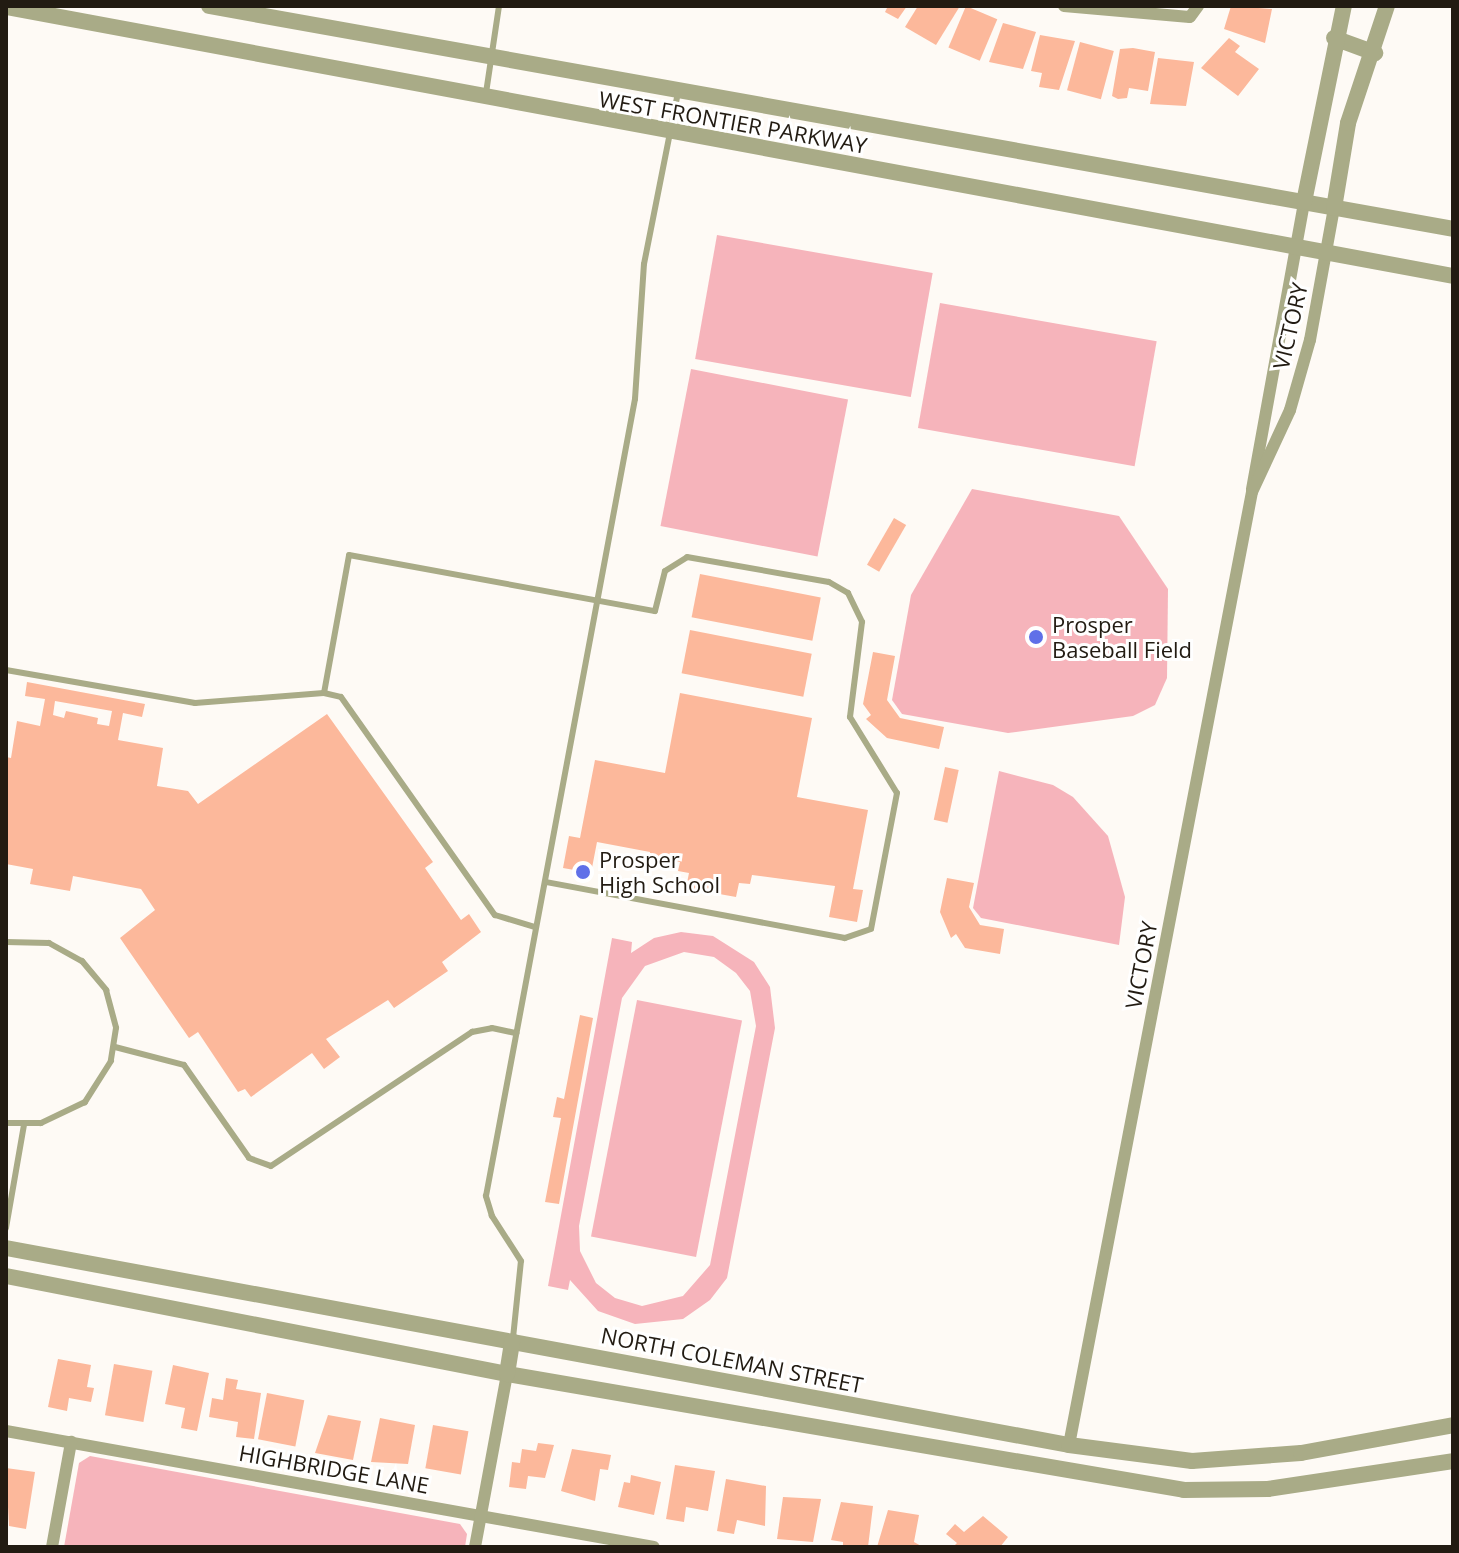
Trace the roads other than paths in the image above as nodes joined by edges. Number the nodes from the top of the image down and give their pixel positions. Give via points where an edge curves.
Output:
1 (209, 6) edge
2 (499, 6) edge
3 (1064, 6) edge
4 (1344, 6) edge
5 (1387, 6) edge
6 (6, 7) edge
7 (1194, 11) edge
8 (1334, 38) junction
9 (1375, 53) junction
10 (493, 55) junction
11 (678, 90) junction
12 (485, 100) junction
13 (670, 134) junction
14 (1304, 202) junction
15 (1334, 208) junction
16 (1453, 229) edge
17 (1295, 247) junction
18 (1327, 253) junction
19 (1453, 276) edge
20 (1252, 492) junction
21 (599, 600) junction
22 (6, 670) edge
23 (324, 693) junction
24 (545, 882) junction
25 (535, 927) junction
26 (6, 942) edge
27 (516, 1033) junction
28 (115, 1047) junction
29 (6, 1123) edge
30 (24, 1125) junction
31 (6, 1228) edge
32 (6, 1248) edge
33 (6, 1276) edge
34 (512, 1341) junction
35 (507, 1374) junction
36 (1453, 1425) edge
37 (6, 1431) edge
38 (71, 1442) junction
39 (1069, 1445) junction
40 (1453, 1461) edge
41 (1064, 1472) junction
42 (481, 1516) junction
43 (52, 1547) edge
44 (475, 1547) edge
45 (654, 1547) edge

1 - 10 street, WEST FRONTIER PARKWAY
2 - 10 lane
3 - 7 street
4 - 8 street
5 - 9 street
6 - 12 street, WEST FRONTIER PARKWAY
8 - 9 street
8 - 14 street
9 - 15 street via 1348,123
10 - 11 street, WEST FRONTIER PARKWAY
10 - 12 lane
11 - 13 lane
11 - 14 street, WEST FRONTIER PARKWAY
12 - 13 street, WEST FRONTIER PARKWAY
13 - 17 street, WEST FRONTIER PARKWAY
13 - 21 lane via 644,264 639,377
14 - 15 street, WEST FRONTIER PARKWAY
14 - 17 street, VICTORY
15 - 16 street, WEST FRONTIER PARKWAY
15 - 18 street, VICTORY
17 - 18 street, WEST FRONTIER PARKWAY
17 - 20 street, VICTORY
18 - 19 street, WEST FRONTIER PARKWAY
18 - 20 street, VICTORY via 1290,410
20 - 39 street, VICTORY
21 - 23 lane via 349,555
21 - 24 lane
21 - 24 lane via 655,611 665,571 687,557 829,582 854,599 862,630 850,717 897,793 876,918 868,931 845,938
22 - 23 lane via 195,703
23 - 25 lane via 348,702 495,915
24 - 25 lane
25 - 27 lane
26 - 28 lane via 49,943 82,961 109,999
27 - 28 lane via 492,1028 472,1032 271,1166 249,1158 184,1065
27 - 34 lane via 486,1196 492,1216 521,1261
28 - 30 lane via 105,1076 85,1102 56,1119
29 - 30 lane
30 - 31 lane
32 - 34 street, NORTH COLEMAN STREET
33 - 35 street
34 - 35 street
34 - 39 street, NORTH COLEMAN STREET
35 - 41 street
35 - 42 street
36 - 39 street, NORTH COLEMAN STREET via 1236,1460 1192,1461
37 - 38 street, HIGHBRIDGE LANE
38 - 42 street, HIGHBRIDGE LANE
38 - 43 street
39 - 41 street
40 - 41 street via 1268,1489 1184,1490
42 - 44 street
42 - 45 street, HIGHBRIDGE LANE

